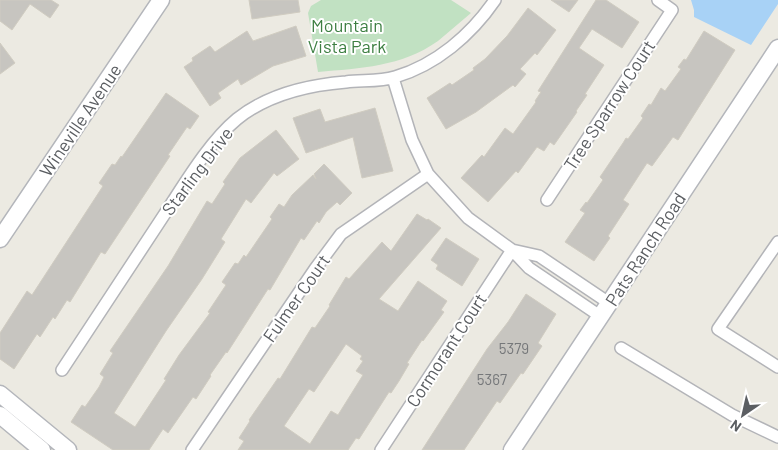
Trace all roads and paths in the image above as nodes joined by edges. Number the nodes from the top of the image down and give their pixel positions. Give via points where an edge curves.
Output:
1 (161, 0) edge
2 (495, 0) edge
3 (658, 0) edge
4 (778, 48) edge
5 (393, 78) junction
6 (428, 174) junction
7 (546, 200) dead end
8 (0, 239) edge
9 (778, 242) edge
10 (512, 250) junction
11 (605, 309) junction
12 (621, 348) dead end
13 (778, 367) edge
14 (62, 370) dead end
15 (0, 394) edge
16 (0, 415) edge
17 (778, 437) edge
18 (42, 450) edge
19 (68, 450) edge
20 (192, 450) edge
21 (381, 450) edge
22 (512, 450) edge

1 - 8 street, Wineville Avenue
2 - 5 street, Starling Drive via 465,36 444,53
3 - 7 street, Tree Sparrow Court via 672,10
4 - 11 street, Pats Ranch Road
5 - 6 street via 412,140
5 - 14 street, Starling Drive via 332,83 287,93 263,102 237,119 188,178
6 - 10 street via 468,218
6 - 20 street, Fulmer Court via 341,234
9 - 13 street via 718,328
10 - 11 street via 529,268
10 - 21 street, Cormorant Court
11 - 22 street, Pats Ranch Road
12 - 17 street via 732,415
15 - 19 street
16 - 18 street

